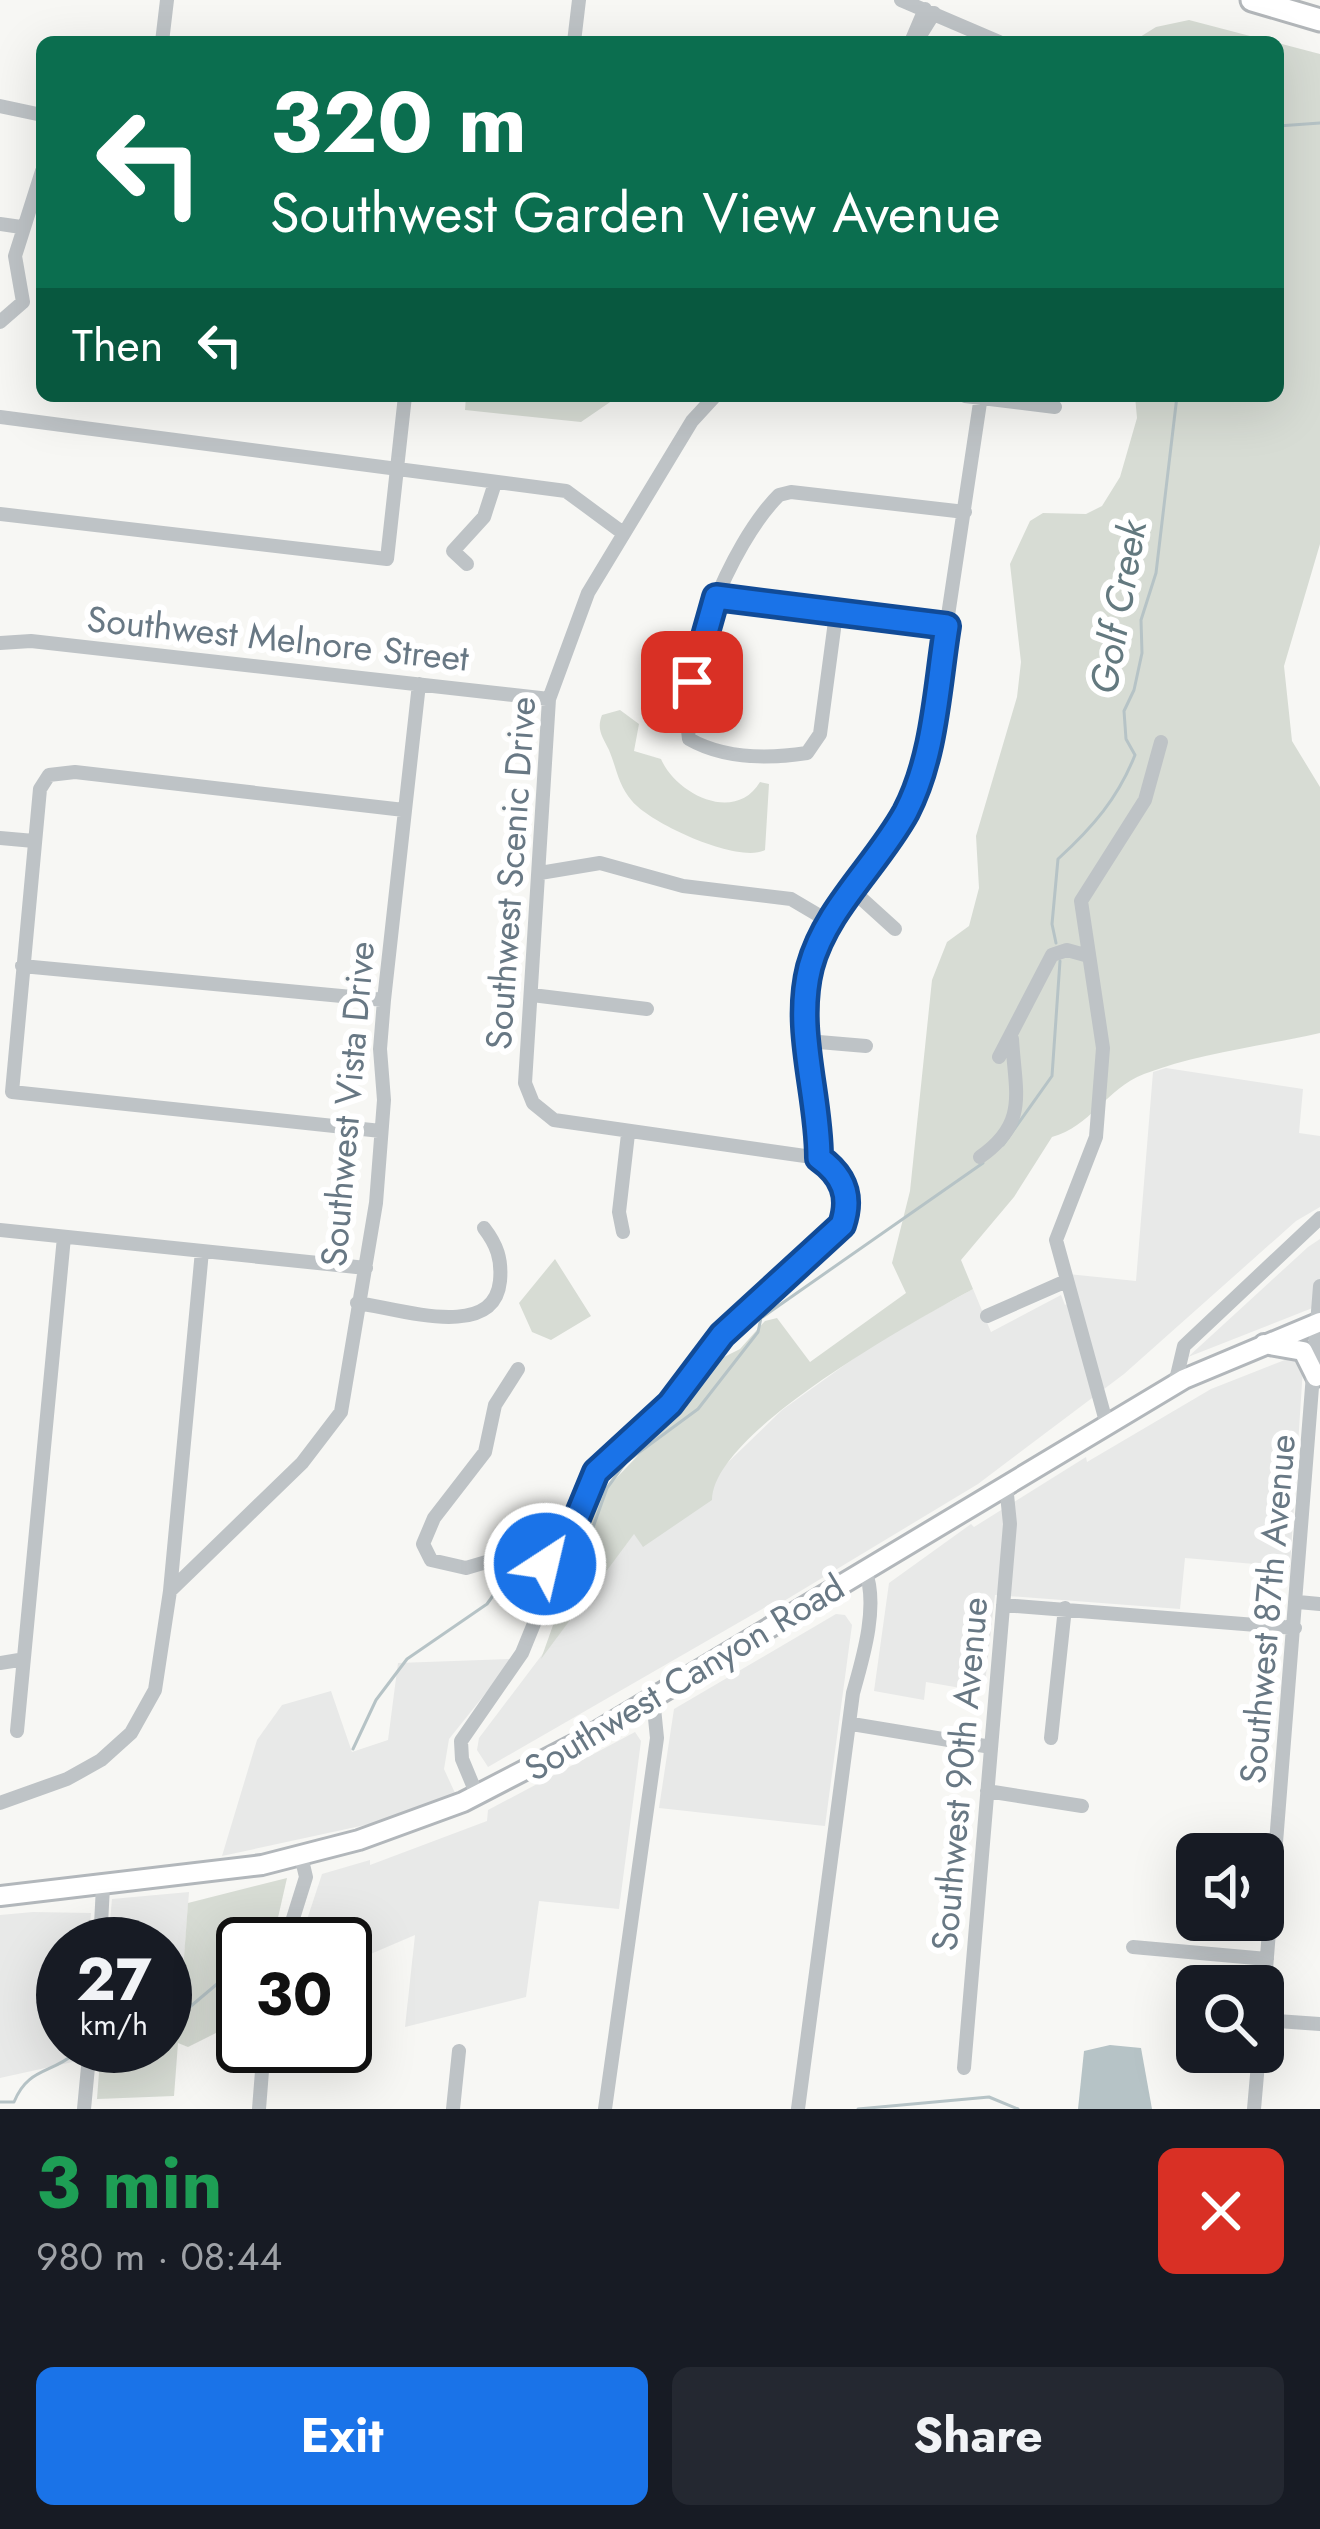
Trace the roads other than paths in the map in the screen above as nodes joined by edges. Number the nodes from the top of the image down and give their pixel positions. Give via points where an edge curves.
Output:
1 (167, 0) edge
2 (579, 0) edge
3 (901, 0) edge
4 (1252, 0) edge
5 (930, 11) junction
6 (1320, 20) edge
7 (163, 36) edge
8 (575, 36) edge
9 (916, 36) edge
10 (986, 36) edge
11 (0, 106) edge
12 (36, 114) edge
13 (36, 187) edge
14 (0, 224) edge
15 (21, 227) junction
16 (23, 302) junction
17 (36, 303) edge
18 (0, 322) edge
19 (404, 402) edge
20 (710, 402) edge
21 (976, 402) edge
22 (1019, 402) edge
23 (1054, 406) dead end
24 (0, 417) edge
25 (398, 470) junction
26 (494, 483) junction
27 (965, 512) junction
28 (0, 514) edge
29 (623, 533) junction
30 (467, 564) dead end
31 (716, 597) junction
32 (836, 614) junction
33 (947, 626) junction
34 (0, 643) edge
35 (419, 684) junction
36 (549, 699) junction
37 (1161, 742) dead end
38 (404, 810) junction
39 (0, 838) edge
40 (34, 842) junction
41 (540, 873) junction
42 (852, 890) junction
43 (830, 922) junction
44 (895, 929) dead end
45 (1085, 955) junction
46 (22, 966) junction
47 (532, 994) junction
48 (384, 1000) junction
49 (647, 1009) dead end
50 (8, 1033) edge
51 (1012, 1039) junction
52 (807, 1041) junction
53 (866, 1046) dead end
54 (999, 1057) dead end
55 (381, 1131) junction
56 (628, 1133) junction
57 (980, 1157) dead end
58 (819, 1158) junction
59 (1320, 1218) edge
60 (484, 1228) dead end
61 (0, 1230) edge
62 (622, 1232) dead end
63 (64, 1237) junction
64 (202, 1251) junction
65 (366, 1268) junction
66 (1064, 1282) junction
67 (1320, 1286) edge
68 (357, 1303) junction
69 (987, 1316) dead end
70 (1319, 1323) edge
71 (1259, 1343) junction
72 (518, 1369) dead end
73 (1316, 1377) junction
74 (1175, 1384) junction
75 (1107, 1425) junction
76 (1006, 1486) junction
77 (556, 1569) junction
78 (865, 1570) junction
79 (170, 1591) junction
80 (1298, 1602) junction
81 (1320, 1604) edge
82 (1003, 1605) junction
83 (1065, 1608) junction
84 (1295, 1628) junction
85 (19, 1660) junction
86 (0, 1664) edge
87 (653, 1698) junction
88 (852, 1724) junction
89 (16, 1731) dead end
90 (1052, 1738) dead end
91 (991, 1747) junction
92 (987, 1791) junction
93 (477, 1795) junction
94 (0, 1803) edge
95 (1082, 1806) dead end
96 (301, 1856) junction
97 (103, 1886) junction
98 (0, 1897) edge
99 (101, 1917) edge
100 (293, 1917) edge
101 (1133, 1947) dead end
102 (1267, 1959) junction
103 (1267, 1965) edge
104 (1284, 2021) edge
105 (1320, 2024) edge
106 (459, 2051) dead end
107 (964, 2068) dead end
108 (87, 2073) edge
109 (262, 2073) edge
110 (1257, 2073) edge
111 (84, 2109) edge
112 (259, 2109) edge
113 (453, 2109) edge
114 (605, 2109) edge
115 (797, 2109) edge
116 (1254, 2109) edge

1 - 7 street
2 - 8 street
3 - 5 street
4 - 6 highway
5 - 9 street
5 - 10 street
11 - 12 street
13 - 15 street
14 - 15 street
15 - 16 street via 15,256
16 - 17 street
16 - 18 street
19 - 25 street
20 - 29 street, Southwest Scenic Drive
21 - 27 street
22 - 23 street
24 - 25 street
25 - 26 street
25 - 28 street via 387,559
26 - 29 street via 566,491
26 - 30 street via 484,518 453,551
27 - 31 street via 785,492
27 - 33 street
29 - 36 street, Southwest Scenic Drive via 574,626
31 - 32 street
31 - 32 street via 684,713 688,740 771,759 807,753 820,734
32 - 33 street
33 - 42 street via 924,775
34 - 35 street, Southwest Melnore Street
35 - 36 street, Southwest Melnore Street
35 - 38 street, Southwest Vista Drive
36 - 41 street, Southwest Scenic Drive
37 - 45 street via 1145,800 1082,894
38 - 40 street via 75,772 49,775 40,789
38 - 48 street, Southwest Vista Drive
39 - 40 street
40 - 46 street
41 - 43 street via 600,863 683,886 790,899
41 - 47 street, Southwest Scenic Drive
42 - 43 street
42 - 44 street
43 - 52 street via 810,969
45 - 51 street via 1052,955
45 - 66 street via 1102,1048 1096,1137 1056,1240
46 - 48 street
46 - 50 street
47 - 49 street
47 - 56 street, Southwest Scenic Drive via 525,1083 533,1103 554,1120
48 - 55 street, Southwest Vista Drive
50 - 55 street via 12,1092
51 - 54 street
51 - 57 street via 1013,1122
52 - 53 street
52 - 58 street
55 - 65 street, Southwest Vista Drive
56 - 58 street, Southwest Scenic Drive
56 - 62 street
58 - 77 street via 845,1190 842,1225 722,1335 670,1404 596,1472
59 - 74 street via 1184,1346
60 - 68 street via 501,1268 498,1296 484,1312 464,1317
61 - 63 street
63 - 64 street
63 - 85 street
64 - 65 street
64 - 79 street
65 - 68 street, Southwest Vista Drive
66 - 69 street
66 - 75 street
67 - 70 street, Southwest 87th Avenue
68 - 79 street, Southwest Vista Drive via 334,1422
70 - 71 main road, Southwest Canyon Road
70 - 73 street, Southwest 87th Avenue
71 - 73 main road via 1304,1351
71 - 74 main road, Southwest Canyon Road
72 - 77 street via 495,1405 485,1452 423,1544 442,1566 466,1568 517,1553
73 - 80 street, Southwest 87th Avenue
74 - 75 main road, Southwest Canyon Road
75 - 76 main road, Southwest Canyon Road
76 - 78 main road, Southwest Canyon Road
76 - 82 street, Southwest 90th Avenue via 1012,1502
77 - 93 street via 522,1653 461,1741
78 - 87 main road, Southwest Canyon Road
78 - 88 street via 872,1586
79 - 94 street via 155,1690 131,1733 68,1779
80 - 81 street
80 - 84 street, Southwest 87th Avenue
82 - 83 street
82 - 91 street, Southwest 90th Avenue
83 - 84 street
83 - 90 street
84 - 102 street, Southwest 87th Avenue
85 - 86 street
85 - 89 street
87 - 93 main road, Southwest Canyon Road
87 - 114 street via 657,1738
88 - 91 street
88 - 115 street
91 - 92 street, Southwest 90th Avenue
92 - 95 street
92 - 107 street, Southwest 90th Avenue
93 - 96 main road, Southwest Canyon Road
96 - 97 main road, Southwest Canyon Road
96 - 100 street via 306,1877
97 - 98 main road, Southwest Canyon Road
97 - 99 street
101 - 102 street
102 - 103 street, Southwest 87th Avenue
104 - 105 street
106 - 113 street
108 - 111 street
109 - 112 street
110 - 116 street

